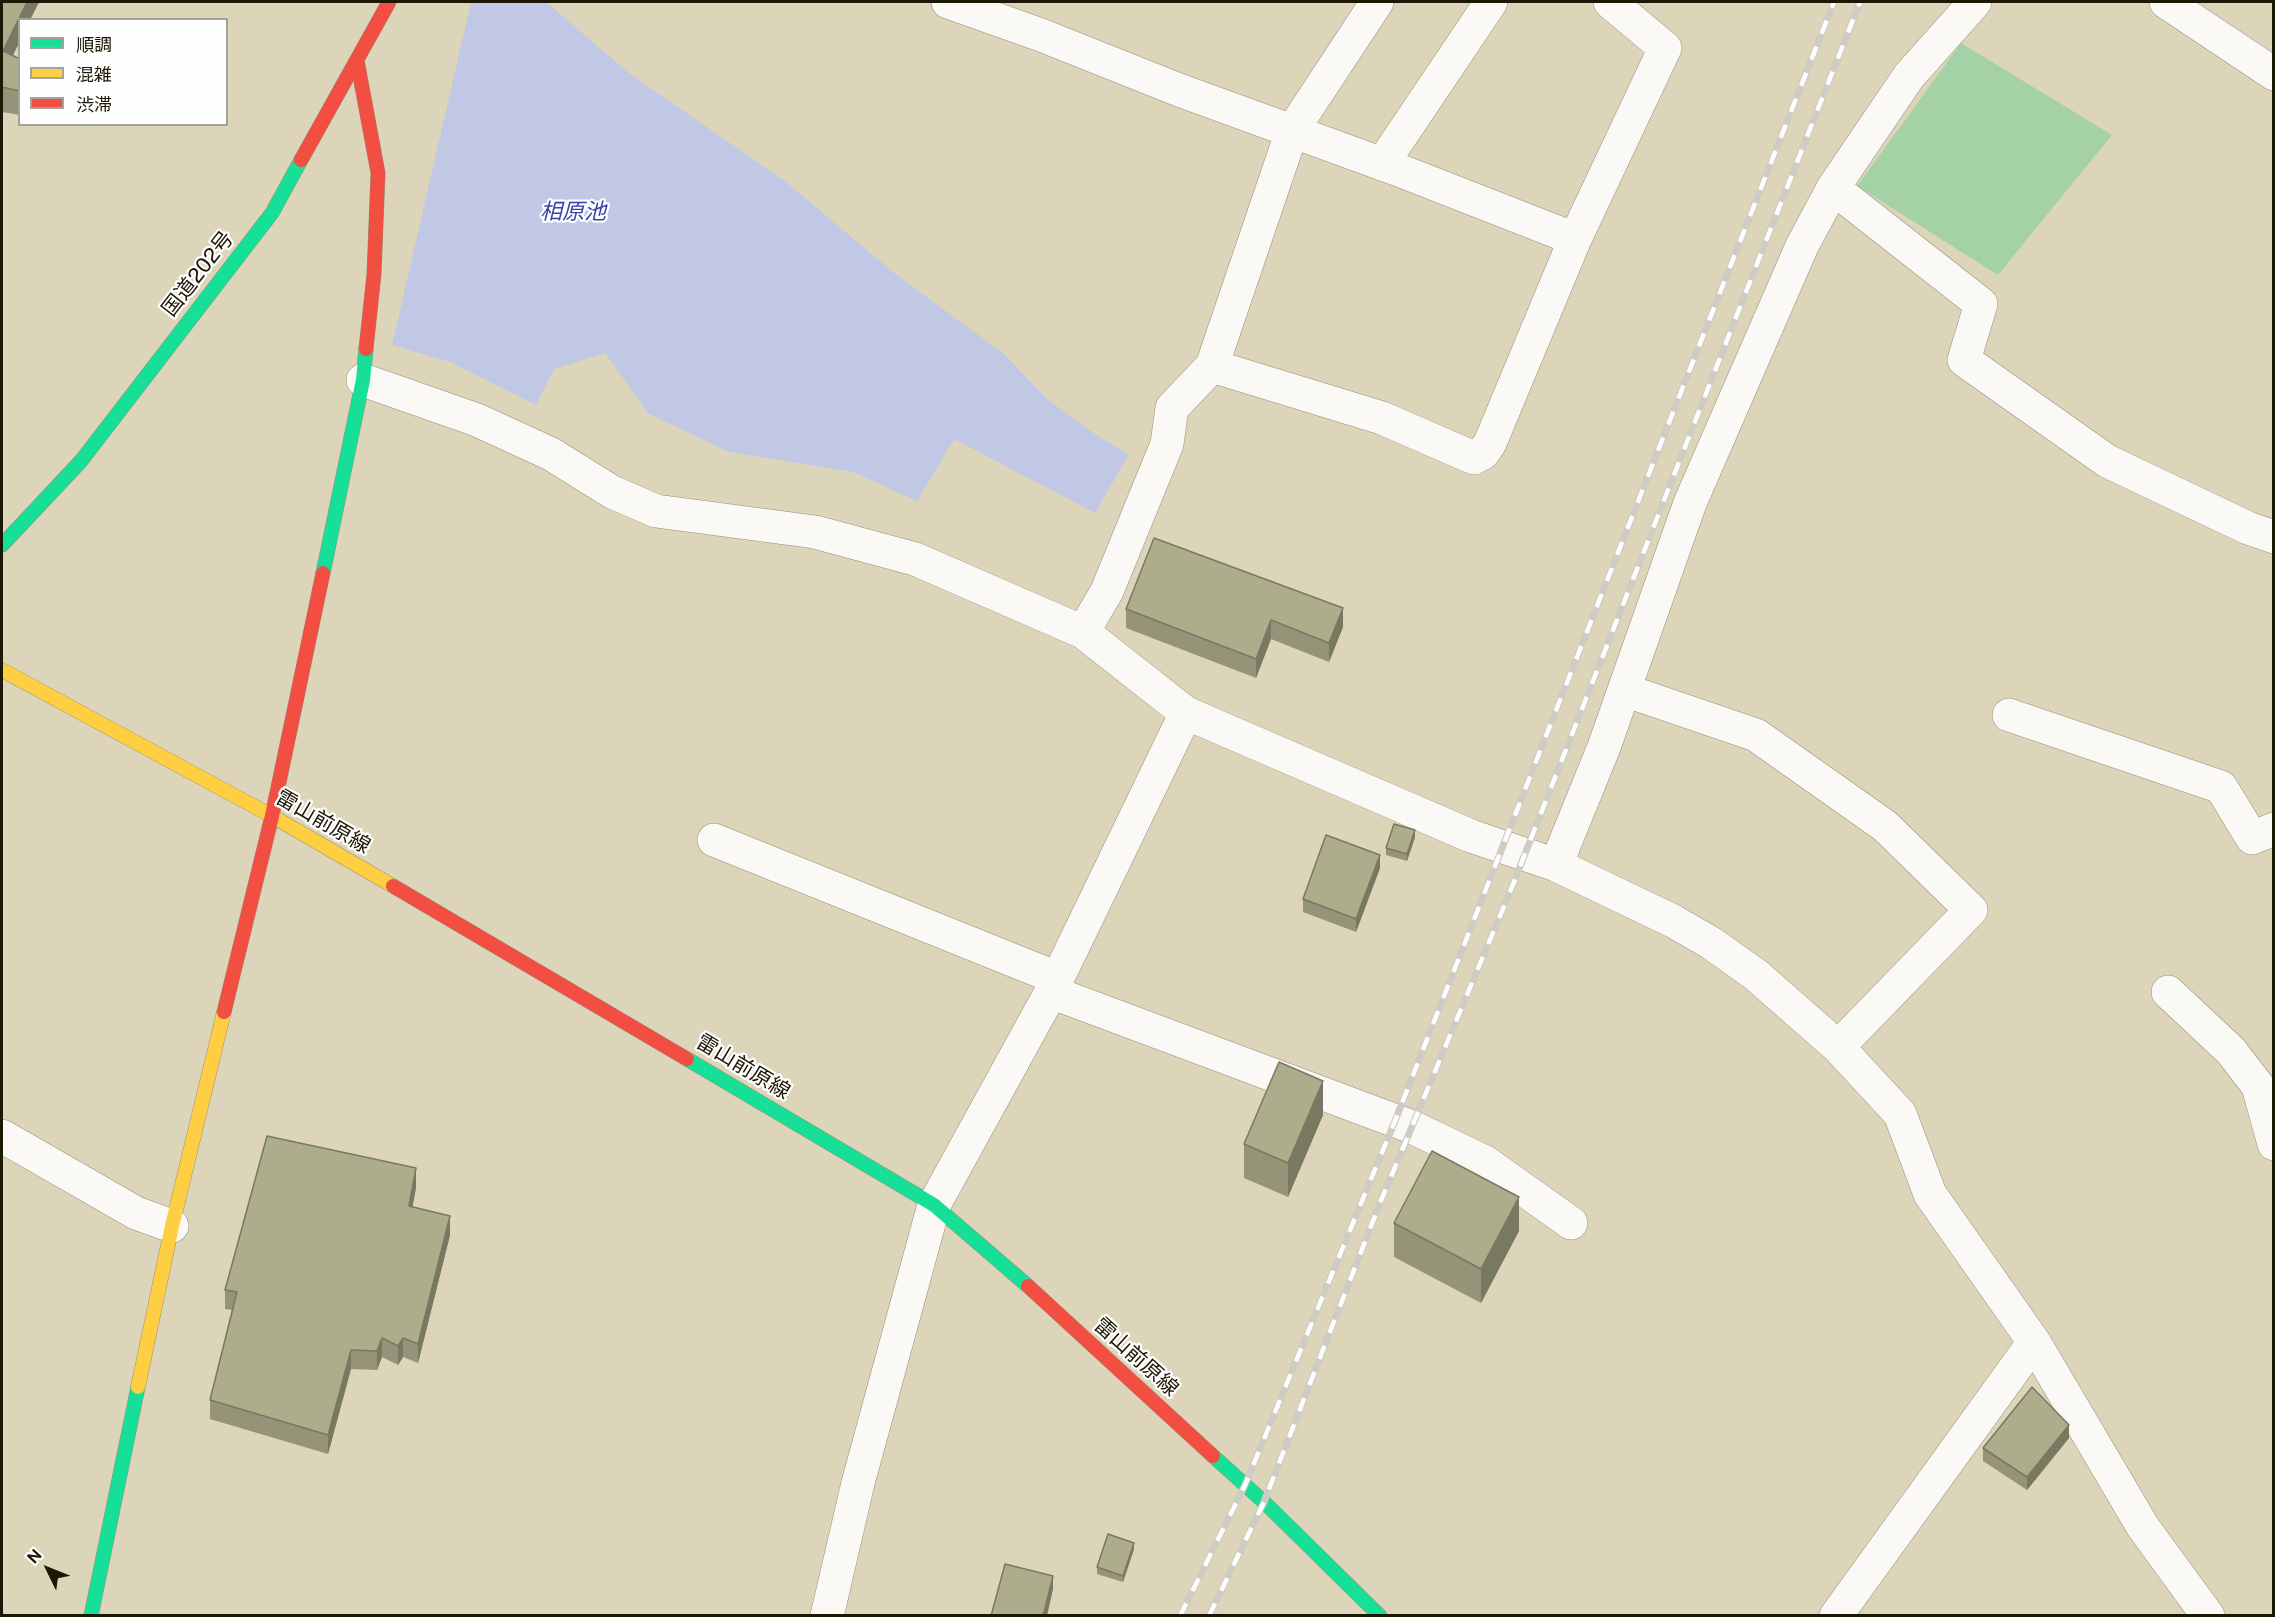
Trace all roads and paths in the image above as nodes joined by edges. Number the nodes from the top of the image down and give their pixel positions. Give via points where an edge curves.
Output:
1 (389, 2) edge
2 (948, 2) edge
3 (1377, 2) edge
4 (1491, 2) edge
5 (1610, 2) edge
6 (1975, 2) edge
7 (2166, 2) edge
8 (357, 60) junction
9 (2274, 74) edge
10 (1292, 131) junction
11 (1382, 164) junction
12 (1833, 188) junction
13 (1575, 239) junction
14 (1212, 366) junction
15 (363, 380) junction
16 (2274, 537) edge
17 (2, 545) edge
18 (1083, 632) junction
19 (2, 670) edge
20 (1624, 690) junction
21 (1186, 713) junction
22 (2009, 715) dead end
23 (272, 816) junction
24 (2274, 829) edge
25 (714, 840) dead end
26 (1556, 866) junction
27 (1054, 985) junction
28 (2168, 992) dead end
29 (1838, 1047) junction
30 (2, 1136) edge
31 (2274, 1144) edge
32 (934, 1205) junction
33 (1571, 1223) dead end
34 (172, 1226) junction
35 (2034, 1342) junction
36 (91, 1616) edge
37 (827, 1616) edge
38 (1380, 1616) edge
39 (1836, 1616) edge
40 (2208, 1616) edge

1 - 8 main road, 国道202号
2 - 10 street
3 - 10 street
4 - 11 street
5 - 13 street via 1665,48
6 - 12 street via 1909,76
7 - 9 street
8 - 15 main road via 378,173 374,274
8 - 17 main road, 国道202号 via 272,213 81,461
10 - 11 street
10 - 14 street
11 - 13 street
12 - 16 street via 1981,304 1964,360 2107,461
12 - 20 street via 1802,246 1690,502
13 - 14 street via 1490,443 1474,458 1382,418
14 - 18 street via 1172,408 1167,444 1107,591
15 - 18 street via 477,420 551,454 612,492 656,511 815,532 904,556
15 - 23 main road
18 - 21 street
19 - 23 main road, 雷山前原線
20 - 26 street
20 - 29 street via 1756,735 1885,826 1971,910
21 - 26 street via 1471,836
21 - 27 street
22 - 24 street via 2221,787 2252,838
23 - 32 main road, 雷山前原線
23 - 34 main road
25 - 27 street
26 - 29 street via 1712,943 1756,975
27 - 32 street
27 - 33 street via 1412,1127 1485,1162
28 - 31 street via 2231,1051 2258,1086
29 - 35 street via 1900,1114 1930,1194
30 - 34 street via 136,1213
32 - 37 street via 858,1483
32 - 38 main road, 雷山前原線 via 1264,1502
34 - 36 main road
35 - 39 street
35 - 40 street via 2143,1527

